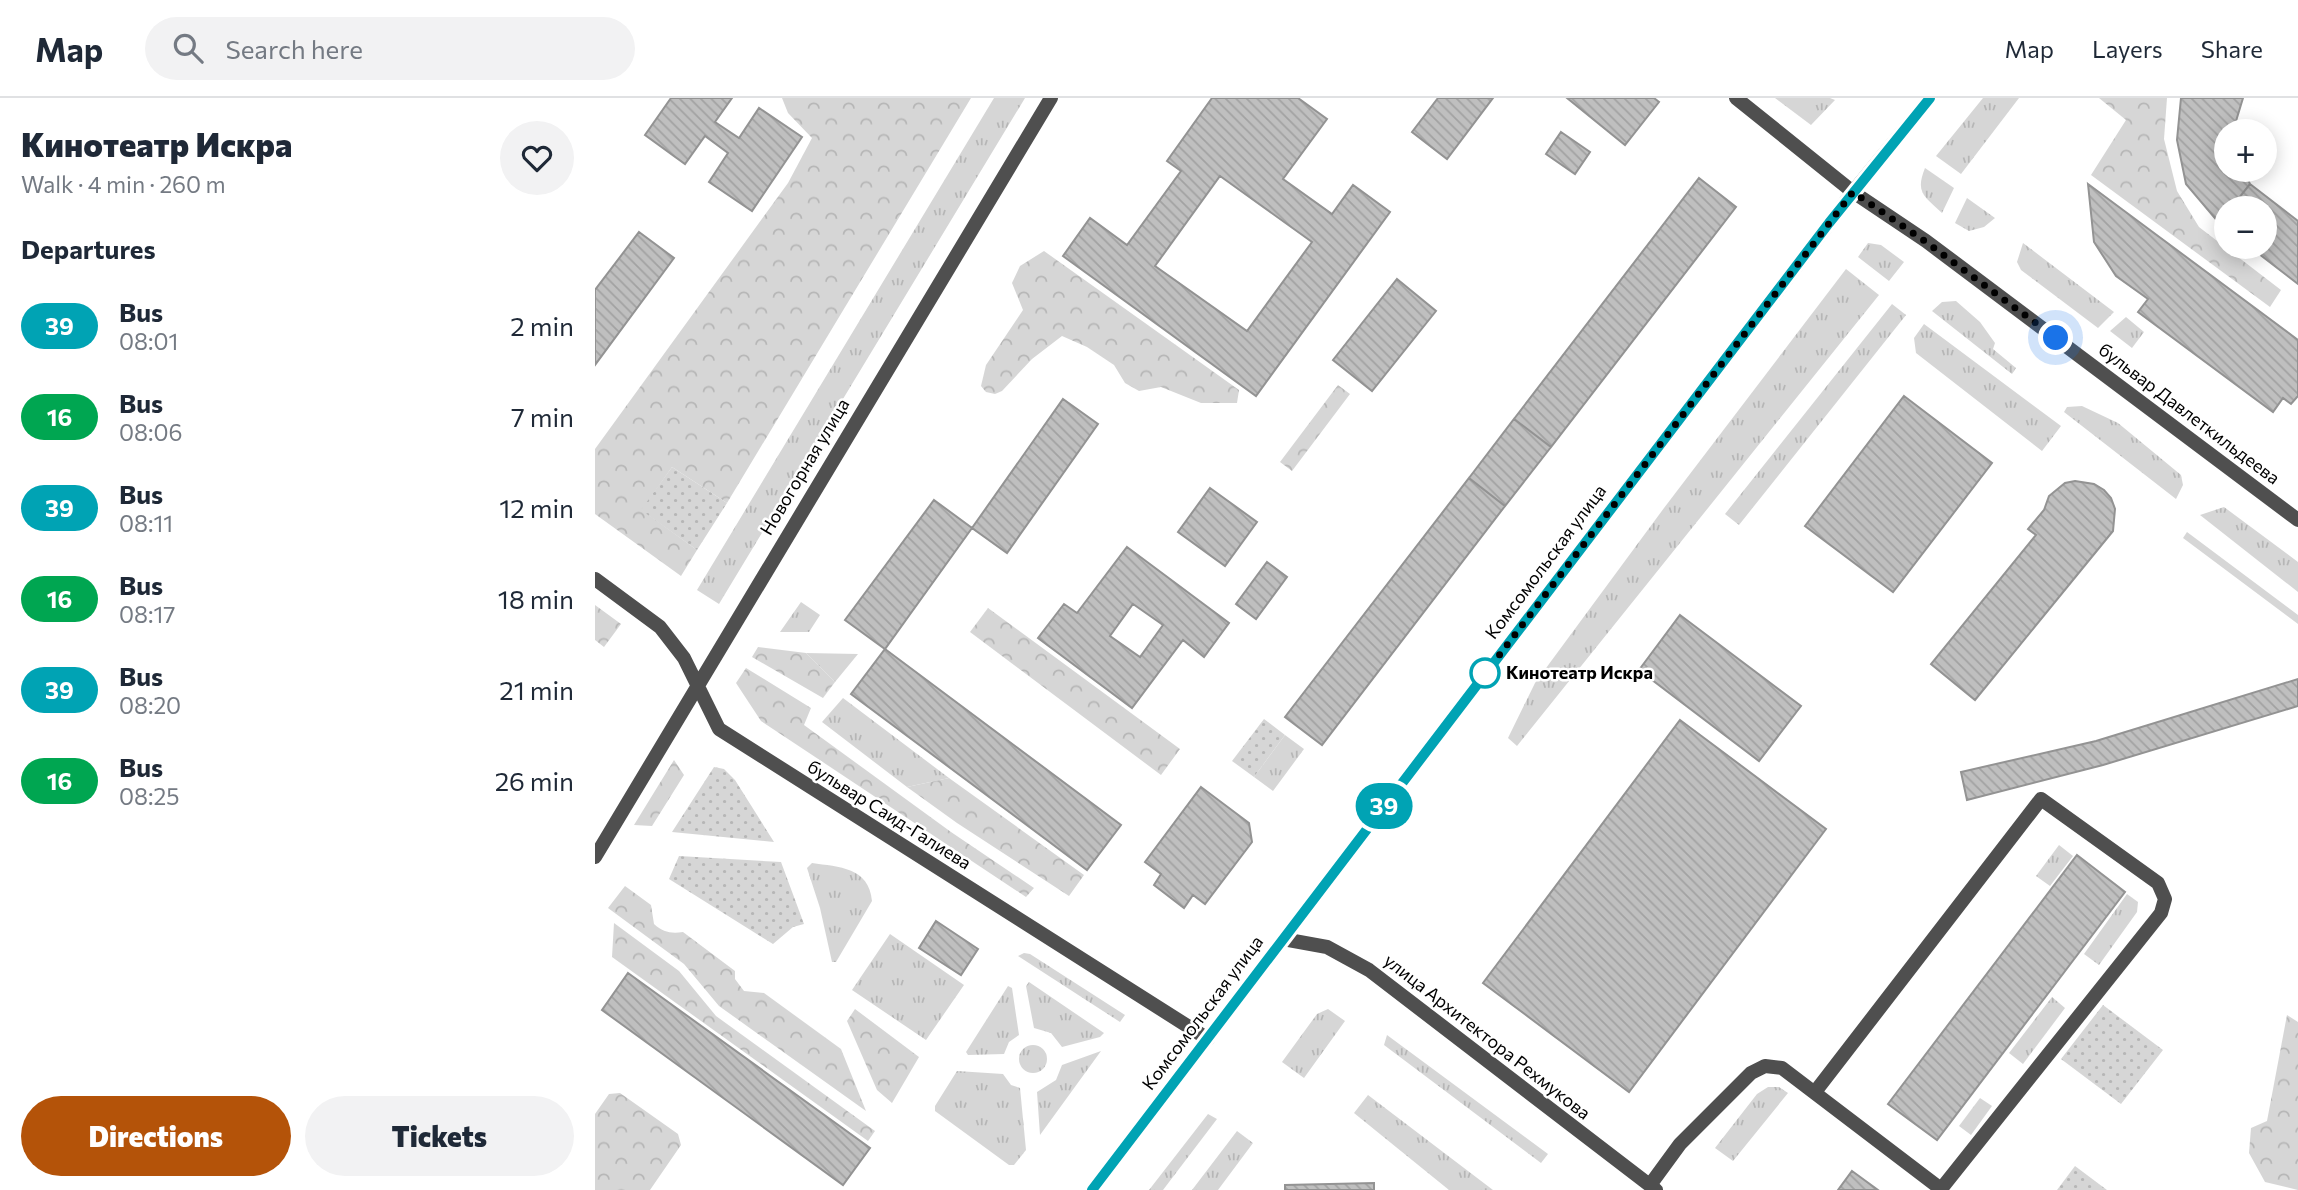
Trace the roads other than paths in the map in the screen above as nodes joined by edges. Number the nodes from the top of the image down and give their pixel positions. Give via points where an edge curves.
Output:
1 (1051, 98) edge
2 (1736, 98) edge
3 (1930, 98) edge
4 (1853, 192) junction
5 (2298, 520) edge
6 (595, 579) edge
7 (697, 685) junction
8 (595, 857) edge
9 (1283, 939) junction
10 (1208, 1039) junction
11 (1815, 1092) junction
12 (1653, 1188) edge
13 (1092, 1190) edge

1 - 7 street, Новогорная улица
2 - 4 street, бульвар Давлеткильдеева
3 - 4 main road, Комсомольская улица
4 - 5 street, бульвар Давлеткильдеева
4 - 9 main road, Комсомольская улица
6 - 7 street, бульвар Саид-Галиева via 660,627
7 - 8 street, Новогорная улица
7 - 10 street, бульвар Саид-Галиева via 719,729
9 - 10 main road, Комсомольская улица
9 - 12 street, улица Архитектора Рехмукова via 1327,947 1369,970
10 - 13 main road, Комсомольская улица
11 - 11 street via 2041,799 2158,883 2165,899 2161,913 1941,1189
11 - 12 street via 1782,1068 1765,1066 1751,1073 1680,1144

